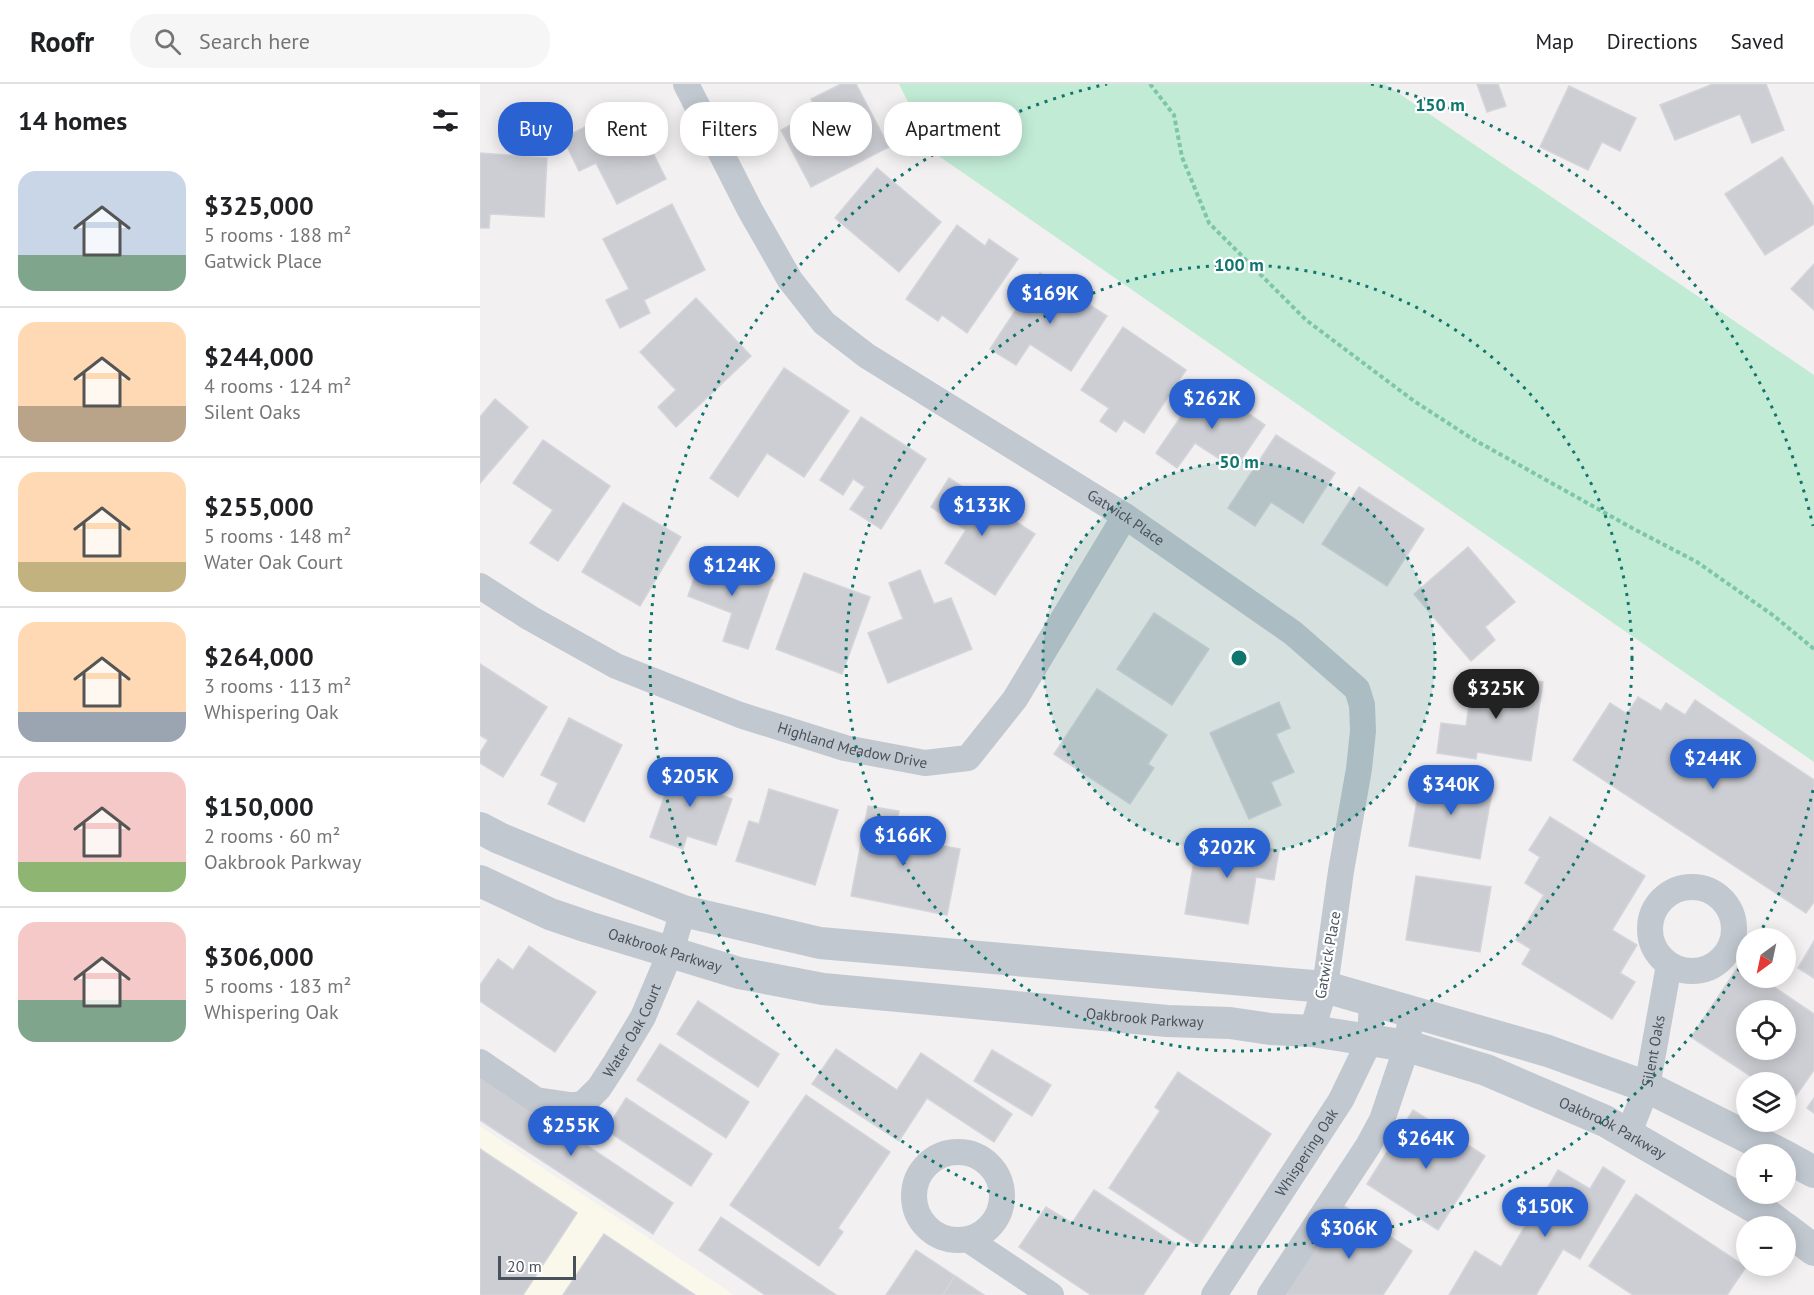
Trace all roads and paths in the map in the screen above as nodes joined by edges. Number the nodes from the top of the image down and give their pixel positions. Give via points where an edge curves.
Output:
1 (686, 84) edge
2 (1150, 84) edge
3 (1125, 516) junction
4 (480, 586) edge
5 (1814, 649) edge
6 (480, 828) edge
7 (480, 881) edge
8 (683, 911) junction
9 (670, 951) junction
10 (1669, 965) dead end
11 (1325, 987) junction
12 (1372, 1001) junction
13 (1411, 1013) junction
14 (1312, 1030) junction
15 (1370, 1040) junction
16 (1407, 1046) junction
17 (480, 1062) edge
18 (1647, 1087) junction
19 (1628, 1135) junction
20 (1760, 1144) edge
21 (1796, 1162) edge
22 (1814, 1172) edge
23 (1769, 1216) edge
24 (1796, 1237) edge
25 (969, 1240) dead end
26 (1814, 1250) edge
27 (1051, 1295) edge
28 (1214, 1295) edge
29 (1270, 1295) edge

1 - 3 street, Gatwick Place via 790,280 824,323 867,356
2 - 5 path via 1173,115 1182,157 1209,223 1306,320 1414,401 1471,438 1697,562
3 - 4 street, Highland Meadow Drive via 1015,699 990,732 968,758 925,763 845,748 740,715 616,666
3 - 11 street, Gatwick Place via 1293,633 1357,689 1363,731 1359,769
6 - 8 street
7 - 9 street, Oakbrook Parkway via 550,914
8 - 9 street, Water Oak Court
8 - 11 street via 820,943
9 - 14 street, Oakbrook Parkway via 739,973 823,989 1167,1021
9 - 17 street, Water Oak Court via 642,1017 610,1071 585,1102 570,1105 536,1100
10 - 18 street, Silent Oaks
11 - 12 street
11 - 14 street, Gatwick Place
12 - 13 street
12 - 15 street, Whispering Oak
13 - 16 street
13 - 18 street via 1548,1051
14 - 15 street, Oakbrook Parkway
15 - 16 street, Oakbrook Parkway
15 - 28 street, Whispering Oak via 1341,1100
16 - 19 street, Oakbrook Parkway via 1486,1070 1605,1121
16 - 29 street via 1378,1129
18 - 19 street, Silent Oaks
18 - 20 street
19 - 23 street, Oakbrook Parkway
21 - 22 street
24 - 26 street, Oakbrook Parkway
25 - 27 street

